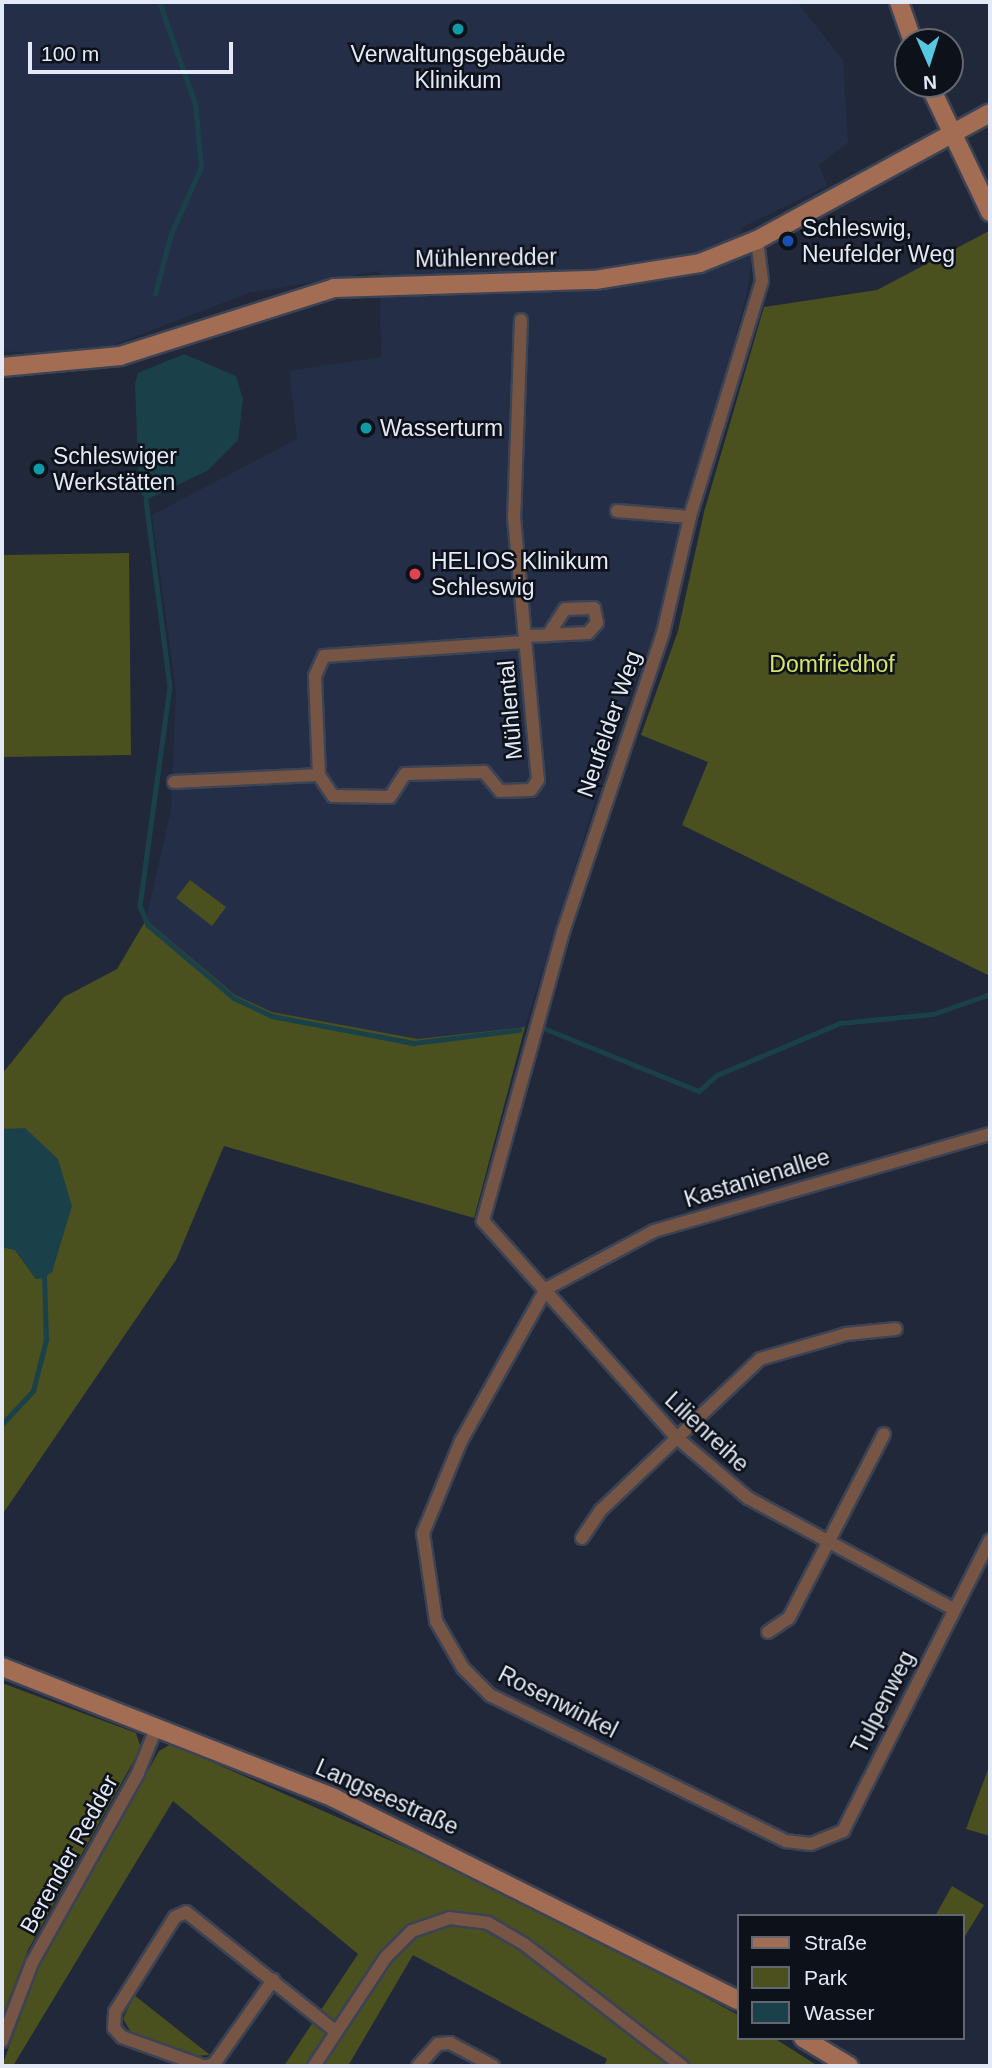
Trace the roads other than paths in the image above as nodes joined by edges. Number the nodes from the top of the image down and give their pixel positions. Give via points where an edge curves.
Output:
1 (899, 2) edge
2 (908, 28) edge
3 (935, 98) edge
4 (990, 113) edge
5 (950, 135) junction
6 (990, 212) edge
7 (757, 240) junction
8 (521, 320) dead end
9 (2, 367) edge
10 (617, 511) dead end
11 (690, 517) junction
12 (548, 635) dead end
13 (525, 639) junction
14 (319, 775) junction
15 (174, 782) dead end
16 (990, 1134) edge
17 (483, 1221) joint
18 (546, 1289) junction
19 (896, 1329) dead end
20 (884, 1434) dead end
21 (676, 1437) junction
22 (582, 1538) dead end
23 (829, 1540) junction
24 (990, 1540) edge
25 (953, 1609) junction
26 (768, 1632) dead end
27 (2, 1667) edge
28 (157, 1726) junction
29 (786, 1842) joint
30 (273, 1980) junction
31 (736, 1999) edge
32 (335, 2031) junction
33 (806, 2040) edge
34 (2, 2041) edge
35 (204, 2066) edge
36 (314, 2066) edge
37 (418, 2066) edge
38 (493, 2066) edge
39 (682, 2066) edge
40 (849, 2066) edge

1 - 2 street
3 - 5 street
4 - 5 street, Mühlenredder
5 - 6 street
5 - 7 street, Mühlenredder
7 - 9 street, Mühlenredder via 700,262 631,277 334,288 120,356
7 - 11 street, Neufelder Weg via 762,281
8 - 13 street, Mühlental via 514,517
10 - 11 street
11 - 17 street, Neufelder Weg via 663,632 563,932
12 - 13 street, Mühlental
13 - 14 street via 324,656 315,676
13 - 14 street, Mühlental via 538,780 531,790 500,791 484,772 405,774 390,797 355,800 333,796
14 - 15 street
16 - 18 street, Kastanienallee via 654,1231
17 - 18 street, Lilienreihe
18 - 21 street, Lilienreihe
18 - 29 street, Rosenwinkel via 520,1328 431,1508 424,1561 436,1621 463,1668 490,1695
19 - 21 street via 846,1334 760,1359
20 - 23 street
21 - 22 street via 601,1510
21 - 23 street, Lilienreihe via 748,1498
23 - 25 street, Lilienreihe
23 - 26 street via 789,1618
24 - 25 street, Tulpenweg
25 - 29 street, Tulpenweg via 843,1831 811,1844
27 - 28 street, Langseestraße
28 - 31 street, Langseestraße via 470,1861
28 - 34 street, Berender Redder via 138,1773 32,1963
30 - 32 street
30 - 35 street via 214,2064
30 - 35 street via 195,1915 175,1917 115,2012 114,2028 122,2038
32 - 36 street
32 - 39 street via 386,1957 412,1931 432,1922 469,1919 524,1944
33 - 40 street
37 - 38 street via 438,2043 450,2043

